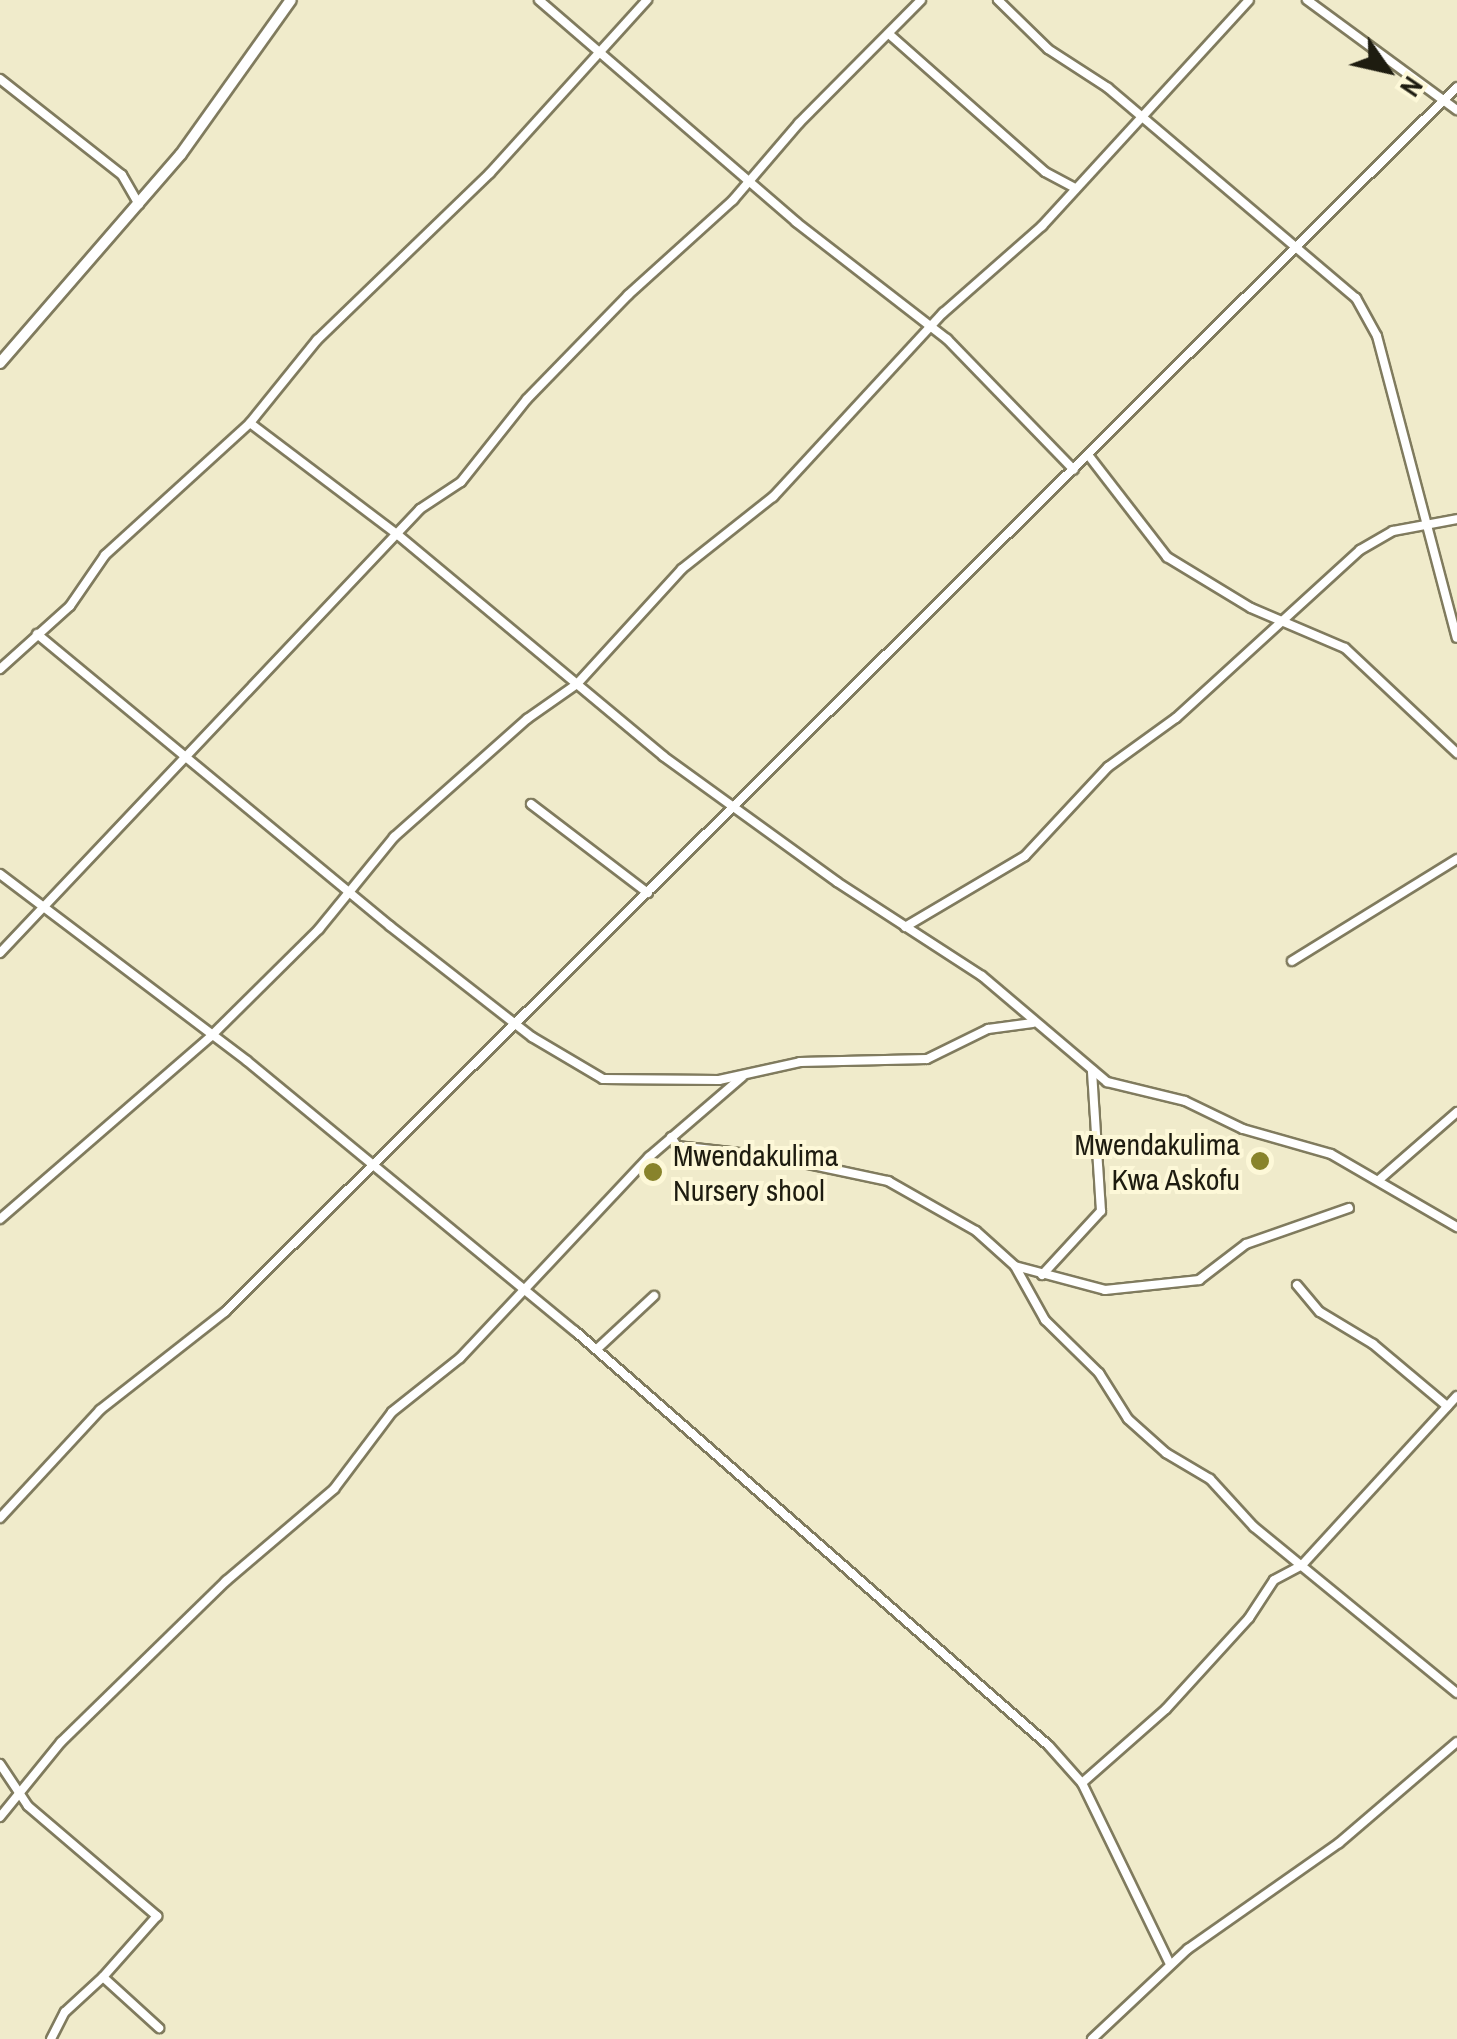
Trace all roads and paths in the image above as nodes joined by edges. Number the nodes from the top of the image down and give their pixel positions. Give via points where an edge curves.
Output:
1 (291, 0) edge
2 (539, 0) edge
3 (648, 0) edge
4 (920, 0) edge
5 (998, 0) edge
6 (1249, 0) edge
7 (1307, 0) edge
8 (889, 34) junction
9 (601, 52) junction
10 (0, 79) edge
11 (1457, 87) edge
12 (1443, 98) junction
13 (1457, 110) edge
14 (1140, 114) junction
15 (750, 179) junction
16 (1076, 188) junction
17 (140, 206) junction
18 (1301, 248) junction
19 (931, 326) junction
20 (0, 363) edge
21 (250, 423) junction
22 (1088, 456) junction
23 (1074, 470) junction
24 (1457, 519) edge
25 (1424, 526) junction
26 (398, 535) junction
27 (1279, 621) junction
28 (38, 634) junction
29 (1457, 638) edge
30 (0, 669) edge
31 (577, 684) junction
32 (1457, 754) edge
33 (187, 756) junction
34 (531, 804) dead end
35 (733, 804) junction
36 (1457, 859) edge
37 (0, 874) edge
38 (352, 891) junction
39 (648, 894) junction
40 (44, 910) junction
41 (905, 928) junction
42 (0, 953) edge
43 (1292, 962) dead end
44 (1033, 1023) junction
45 (516, 1024) junction
46 (211, 1036) junction
47 (1092, 1070) junction
48 (745, 1074) junction
49 (1457, 1112) edge
50 (671, 1137) junction
51 (372, 1166) junction
52 (1380, 1180) junction
53 (1350, 1208) dead end
54 (0, 1219) edge
55 (1457, 1228) edge
56 (1015, 1266) junction
57 (1042, 1275) junction
58 (1296, 1285) dead end
59 (525, 1293) junction
60 (654, 1296) dead end
61 (597, 1349) junction
62 (1457, 1396) edge
63 (1447, 1406) junction
64 (0, 1518) edge
65 (1302, 1564) junction
66 (1457, 1693) edge
67 (1457, 1742) edge
68 (0, 1764) edge
69 (1082, 1783) junction
70 (20, 1790) junction
71 (0, 1817) edge
72 (1170, 1964) junction
73 (103, 1977) junction
74 (158, 2028) dead end
75 (51, 2039) edge
76 (1092, 2039) edge

1 - 17 street
2 - 9 street
3 - 9 street
4 - 8 street
5 - 14 street via 1048,50
6 - 14 street
7 - 12 street
8 - 15 street
8 - 16 street via 1044,172
9 - 15 street
9 - 21 street via 490,174 317,340
10 - 17 street via 122,175
11 - 12 street
12 - 13 street
12 - 18 street
14 - 16 street
14 - 18 street
15 - 19 street
15 - 26 street via 527,399 460,482 420,509
16 - 19 street
17 - 20 street
18 - 22 street
18 - 25 street via 1356,298 1378,336
19 - 23 street
19 - 31 street via 773,497 696,556
21 - 26 street
21 - 28 street via 105,555 84,591
22 - 23 street
22 - 27 street via 1167,557
23 - 35 street
24 - 25 street
25 - 27 street via 1393,531 1360,550
25 - 29 street
26 - 31 street
26 - 33 street
27 - 32 street via 1345,648
27 - 41 street via 1176,718 1108,767 1025,856
28 - 30 street
28 - 33 street
31 - 35 street
31 - 38 street via 527,719 394,837
33 - 38 street
33 - 40 street
34 - 39 street
35 - 39 street
35 - 41 street
36 - 43 street
37 - 40 street
38 - 45 street
38 - 46 street
39 - 45 street
40 - 42 street
40 - 46 street
41 - 44 street via 982,976
44 - 47 street
44 - 48 street via 988,1029 927,1060 800,1062
45 - 48 street via 603,1079 656,1083
45 - 51 street
46 - 51 street
46 - 54 street
47 - 52 street via 1117,1088 1185,1100 1244,1129 1331,1154
47 - 57 street via 1101,1211
48 - 50 street
49 - 52 street
50 - 56 street via 678,1146 776,1157 888,1181 965,1224
50 - 59 street
51 - 59 street
51 - 64 street via 182,1352 100,1410
52 - 55 street
53 - 57 street via 1246,1244 1188,1284 1105,1290
56 - 57 street
56 - 65 street via 1045,1320 1099,1373 1128,1419 1210,1479 1254,1528
58 - 63 street via 1320,1312 1373,1344
59 - 61 street
59 - 70 street via 392,1412 334,1489 226,1581
60 - 61 street
61 - 69 street via 654,1406 727,1458 821,1541
62 - 63 street
63 - 65 street
65 - 66 street
65 - 69 street via 1274,1580 1220,1652
67 - 72 street via 1339,1844
68 - 70 street
69 - 72 street
70 - 71 street
70 - 73 street via 28,1806 157,1916
72 - 76 street
73 - 74 street
73 - 75 street via 65,2012

